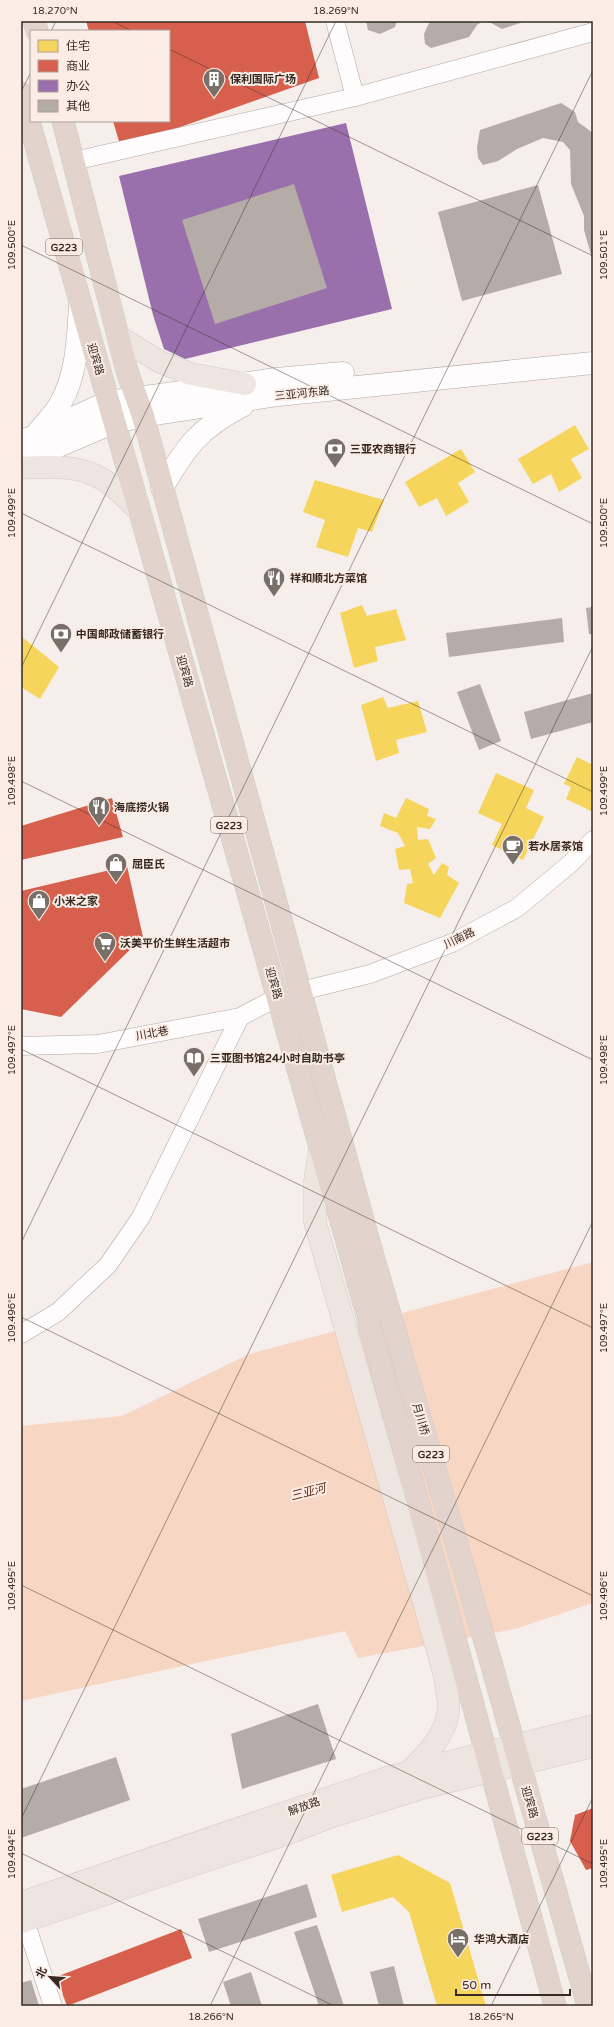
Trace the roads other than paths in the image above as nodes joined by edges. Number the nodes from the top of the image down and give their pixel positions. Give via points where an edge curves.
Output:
1 (335, 21) edge
2 (593, 32) edge
3 (21, 93) edge
4 (355, 97) junction
5 (63, 122) edge
6 (74, 161) junction
7 (80, 302) junction
8 (118, 336) junction
9 (593, 348) edge
10 (593, 363) edge
11 (250, 391) junction
12 (108, 402) junction
13 (139, 407) junction
14 (114, 422) junction
15 (28, 438) edge
16 (21, 462) edge
17 (21, 468) edge
18 (162, 488) junction
19 (140, 511) junction
20 (593, 840) edge
21 (301, 991) junction
22 (278, 997) junction
23 (240, 1017) junction
24 (21, 1046) edge
25 (320, 1148) junction
26 (21, 1334) edge
27 (492, 1666) joint
28 (455, 1674) junction
29 (593, 1726) edge
30 (593, 1746) edge
31 (517, 1755) junction
32 (488, 1763) junction
33 (409, 1772) junction
34 (22, 1916) edge
35 (53, 2006) edge
36 (555, 2006) edge
37 (588, 2006) edge

1 - 4 street
2 - 4 street
3 - 7 highway, 迎宾路 / G223
4 - 6 street
5 - 6 highway, G223
6 - 8 highway, G223
7 - 12 highway, 迎宾路 / G223
7 - 15 main road via 77,346 70,379 60,404
8 - 11 main road via 160,362
8 - 13 highway, G223
9 - 11 main road, 三亚河东路
10 - 11 main road, 三亚河东路
11 - 13 main road, 三亚河东路
11 - 18 main road via 198,434 181,455
12 - 13 main road, 三亚河东路
12 - 14 highway, 迎宾路 / G223
12 - 15 main road, 三亚河东路
13 - 14 main road, 三亚河东路
13 - 18 highway, G223
14 - 16 main road, 三亚河东路
14 - 19 highway, 迎宾路 / G223
17 - 19 main road via 58,466 80,469 98,476 120,490
18 - 21 highway, G223
19 - 22 highway, 迎宾路 / G223
20 - 21 street, 川南路 via 572,863 517,908 452,943 370,974
21 - 27 highway, 月川桥 / G223
22 - 23 street, 川北巷
22 - 25 highway, 迎宾路 / G223
23 - 24 street, 川北巷 via 98,1044
23 - 26 street via 140,1217 112,1259 58,1312
25 - 28 highway, 迎宾路 / G223 via 349,1248
25 - 28 main road via 314,1203 315,1222
27 - 31 highway, 迎宾路 / G223
28 - 32 highway, G223
28 - 33 main road via 448,1713 440,1735
29 - 31 main road, 解放路
30 - 31 main road, 解放路
31 - 32 main road, 解放路
31 - 37 highway, 迎宾路 / G223
32 - 33 main road, 解放路
32 - 34 main road, 解放路 via 289,1833
32 - 36 highway, G223
33 - 34 main road, 解放路 via 339,1793
34 - 35 street

